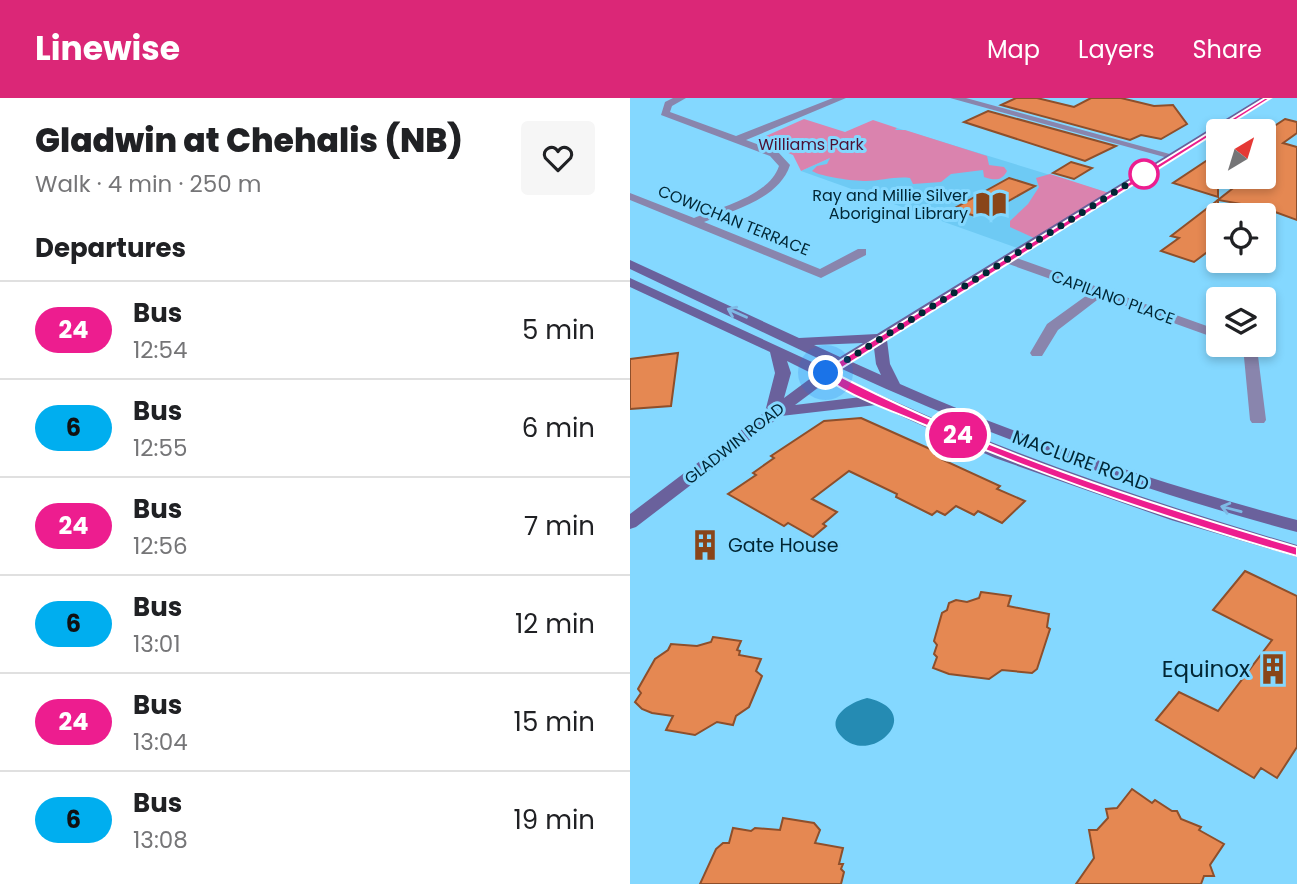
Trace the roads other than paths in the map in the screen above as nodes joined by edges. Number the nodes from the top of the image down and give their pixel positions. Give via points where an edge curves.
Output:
1 (681, 98) edge
2 (841, 98) edge
3 (955, 98) edge
4 (1267, 98) edge
5 (736, 140) junction
6 (1172, 156) junction
7 (630, 196) edge
8 (694, 222) junction
9 (863, 252) dead end
10 (1008, 259) junction
11 (630, 264) edge
12 (630, 282) edge
13 (1100, 292) junction
14 (1206, 331) edge
15 (880, 338) junction
16 (799, 341) junction
17 (777, 350) junction
18 (1037, 353) dead end
19 (1251, 357) edge
20 (842, 362) junction
21 (826, 373) junction
22 (894, 387) junction
23 (878, 400) junction
24 (774, 412) junction
25 (1258, 420) dead end
26 (630, 523) edge
27 (1297, 526) edge
28 (1297, 551) edge

1 - 5 street via 668,104 664,113
2 - 5 street
3 - 6 street
4 - 6 main road, GLADWIN ROAD
5 - 8 street via 782,159 785,173 766,190
6 - 10 main road, GLADWIN ROAD
7 - 8 street, COWICHAN TERRACE
8 - 9 street, COWICHAN TERRACE via 821,274
10 - 13 street, CAPILANO PLACE
10 - 15 main road, GLADWIN ROAD
16 -> 11 main road, MACLURE ROAD
12 - 17 main road, MACLURE ROAD
13 - 14 street, CAPILANO PLACE
13 - 18 street via 1052,327
15 - 16 main road
15 - 20 main road, GLADWIN ROAD
15 - 22 main road via 883,364
16 - 20 main road, MACLURE ROAD
17 - 21 main road, MACLURE ROAD
17 - 24 main road via 783,373
19 - 25 street
20 - 21 main road, GLADWIN ROAD
20 - 22 main road, MACLURE ROAD
21 - 23 main road, MACLURE ROAD
21 - 24 main road, GLADWIN ROAD
27 -> 22 main road, MACLURE ROAD via 1088,465
23 - 24 main road
23 - 28 main road, MACLURE ROAD via 1057,475
24 - 26 main road, GLADWIN ROAD

